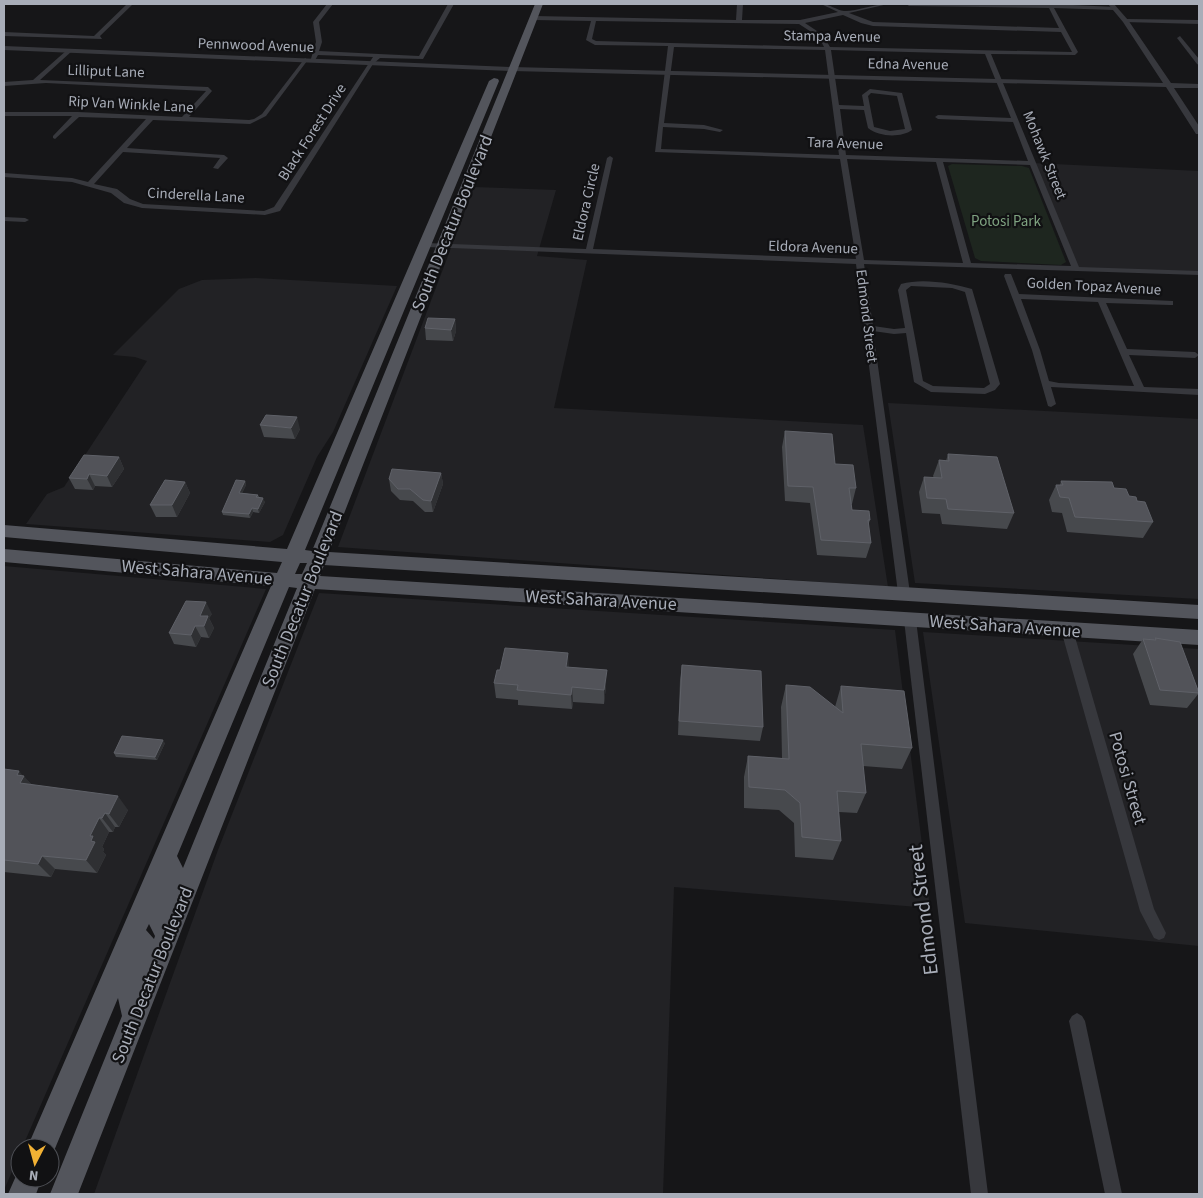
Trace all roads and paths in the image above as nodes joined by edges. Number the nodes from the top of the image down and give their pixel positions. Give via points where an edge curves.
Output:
1 (130, 4) edge
2 (330, 4) edge
3 (451, 4) edge
4 (528, 4) edge
5 (539, 4) edge
6 (740, 4) edge
7 (824, 4) edge
8 (885, 4) edge
9 (909, 4) edge
10 (1050, 5) edge
11 (1112, 6) edge
12 (842, 13) junction
13 (534, 18) junction
14 (594, 19) junction
15 (1126, 20) junction
16 (739, 22) junction
17 (800, 22) junction
18 (1199, 22) edge
19 (1063, 30) junction
20 (14, 34) junction
21 (5, 35) edge
22 (1180, 38) dead end
23 (4, 42) edge
24 (671, 45) junction
25 (4, 48) edge
26 (828, 48) junction
27 (69, 51) junction
28 (988, 53) junction
29 (505, 54) dead end
30 (311, 58) junction
31 (373, 58) junction
32 (1199, 63) edge
33 (506, 68) junction
34 (667, 73) junction
35 (831, 76) junction
36 (1000, 80) junction
37 (35, 81) junction
38 (4, 84) edge
39 (1169, 85) junction
40 (1199, 86) edge
41 (836, 107) junction
42 (867, 108) junction
43 (4, 114) edge
44 (78, 114) junction
45 (479, 114) junction
46 (938, 117) dead end
47 (152, 118) junction
48 (184, 119) junction
49 (1016, 120) junction
50 (660, 125) junction
51 (720, 130) dead end
52 (1199, 132) edge
53 (486, 136) junction
54 (55, 137) dead end
55 (468, 140) junction
56 (121, 150) junction
57 (842, 156) junction
58 (610, 158) dead end
59 (939, 160) junction
60 (1033, 163) junction
61 (216, 168) dead end
62 (471, 175) junction
63 (4, 176) edge
64 (90, 184) junction
65 (271, 211) joint
66 (4, 219) edge
67 (25, 220) dead end
68 (426, 245) junction
69 (442, 246) junction
70 (589, 252) junction
71 (860, 262) junction
72 (968, 266) junction
73 (1076, 269) junction
74 (1199, 273) edge
75 (1008, 276) dead end
76 (1016, 296) junction
77 (1101, 300) junction
78 (1170, 303) dead end
79 (399, 305) junction
80 (419, 305) junction
81 (868, 326) junction
82 (910, 329) junction
83 (386, 336) junction
84 (1124, 352) junction
85 (1195, 355) dead end
86 (368, 378) junction
87 (390, 378) junction
88 (1045, 383) junction
89 (1140, 389) junction
90 (1199, 392) edge
91 (1050, 404) dead end
92 (371, 426) junction
93 (4, 532) edge
94 (37, 534) junction
95 (125, 542) junction
96 (7, 552) edge
97 (292, 556) junction
98 (320, 557) junction
99 (596, 575) junction
100 (282, 580) junction
101 (678, 580) junction
102 (310, 581) junction
103 (904, 594) junction
104 (521, 596) junction
105 (992, 599) junction
106 (597, 600) junction
107 (1199, 612) edge
108 (833, 614) junction
109 (910, 620) junction
110 (1067, 630) junction
111 (1194, 634) edge
112 (164, 859) junction
113 (169, 932) junction
114 (1159, 933) dead end
115 (130, 938) junction
116 (136, 1015) junction
117 (1078, 1021) dead end
118 (45, 1138) edge
119 (64, 1194) edge
120 (980, 1194) edge
121 (1114, 1194) edge

1 - 20 street via 98,38
2 - 30 street via 316,22 320,42
3 - 31 street via 421,58
4 - 13 main road via 532,5 527,15
5 - 13 main road, South Decatur Boulevard
6 - 16 street
7 - 12 street
8 - 12 street
9 - 10 street
10 - 11 street
10 - 19 street
11 - 15 street
12 - 17 street
12 - 19 street via 863,22 883,25
13 - 14 street
13 - 33 main road, South Decatur Boulevard
14 - 16 street
14 - 24 street, Stampa Avenue via 591,42
15 - 18 street
15 - 39 street
16 - 17 street
17 - 26 street via 827,41
19 - 28 street, Stampa Avenue via 1075,52 1073,54
20 - 21 street
20 - 23 street
22 - 32 street
24 - 26 street, Stampa Avenue
24 - 34 street
25 - 27 street, Pennwood Avenue
26 - 28 street, Stampa Avenue
26 - 35 street, Edmond Street
27 - 30 street, Pennwood Avenue
27 - 37 street
28 - 36 street, Mohawk Street
29 - 33 main road, South Decatur Boulevard
30 - 31 street, Pennwood Avenue
30 - 48 street, Rip Van Winkle Lane via 264,115 256,120
31 - 33 street, Pennwood Avenue
31 - 65 street, Black Forest Drive via 281,204
33 - 34 street, Edna Avenue via 522,71
33 - 45 main road, South Decatur Boulevard
33 - 53 main road, South Decatur Boulevard
34 - 35 street, Edna Avenue
34 - 50 street
35 - 36 street, Edna Avenue
35 - 41 street, Edmond Street
36 - 39 street, Edna Avenue
36 - 49 street, Mohawk Street
37 - 38 street, Lilliput Lane
37 - 48 street, Lilliput Lane via 208,89
39 - 40 street, Edna Avenue
39 - 52 street
41 - 42 street
41 - 57 street, Edmond Street
42 - 42 street via 870,126 874,130 909,130 900,94 893,91 867,92
43 - 44 street, Rip Van Winkle Lane
44 - 47 street, Rip Van Winkle Lane
44 - 54 street
45 - 53 main road via 484,120 480,134
45 - 55 main road, South Decatur Boulevard
46 - 49 street
47 - 48 street, Rip Van Winkle Lane
47 - 56 street
49 - 60 street, Mohawk Street
50 - 51 street
50 - 57 street, Tara Avenue via 657,151
53 - 62 main road, South Decatur Boulevard
55 - 62 main road via 475,147 467,166
55 - 68 main road, South Decatur Boulevard
56 - 61 street via 225,158
56 - 64 street
57 - 59 street, Tara Avenue
57 - 71 street, Edmond Street
58 - 70 street, Eldora Circle
59 - 60 street, Tara Avenue
59 - 72 street
60 - 73 street, Mohawk Street
62 - 69 main road, South Decatur Boulevard
63 - 64 street, Cinderella Lane
64 - 65 street, Cinderella Lane via 114,191 126,201 142,206
66 - 67 street
68 - 69 street, Eldora Avenue
68 - 79 main road, South Decatur Boulevard
69 - 70 street, Eldora Avenue
69 - 80 main road, South Decatur Boulevard
70 - 71 street, Eldora Avenue
71 - 72 street, Eldora Avenue
71 - 81 street, Edmond Street
72 - 73 street, Eldora Avenue
73 - 74 street, Eldora Avenue
75 - 76 street
76 - 77 street, Golden Topaz Avenue
76 - 88 street
77 - 78 street, Golden Topaz Avenue
77 - 84 street
79 - 80 main road
79 - 83 main road, South Decatur Boulevard
80 - 87 main road, South Decatur Boulevard
81 - 82 street via 903,332
81 - 103 street, Edmond Street
82 - 82 street via 918,382 924,386 985,391 995,384 969,291 953,286 904,286 902,290
83 - 86 main road, South Decatur Boulevard
83 - 87 main road via 388,356 382,374
84 - 85 street
84 - 89 street
86 - 92 main road via 378,383 370,415
86 - 97 main road, South Decatur Boulevard
87 - 92 main road, South Decatur Boulevard
88 - 89 street
88 - 91 street
89 - 90 street
92 - 98 main road, South Decatur Boulevard
93 - 94 main road, West Sahara Avenue
94 - 95 main road, West Sahara Avenue
94 - 96 main road via 13,545
95 - 96 main road via 85,547 46,544
95 - 97 main road, West Sahara Avenue
96 - 100 main road, West Sahara Avenue
97 - 98 main road, West Sahara Avenue
97 - 100 main road, South Decatur Boulevard
98 - 99 main road, West Sahara Avenue
98 - 102 main road, South Decatur Boulevard
99 - 101 main road, West Sahara Avenue
99 - 104 main road via 593,582 584,587 533,587
100 - 102 main road, West Sahara Avenue
100 - 112 main road, South Decatur Boulevard
101 - 103 main road, West Sahara Avenue
101 - 106 main road via 666,587 608,589 602,591
102 - 104 main road, West Sahara Avenue
102 - 113 main road, South Decatur Boulevard
103 - 105 main road, West Sahara Avenue
103 - 108 main road via 900,603 893,607 862,606
104 - 106 main road, West Sahara Avenue
105 - 107 main road, West Sahara Avenue
105 - 109 main road via 950,606 924,606 915,611
106 - 108 main road, West Sahara Avenue
108 - 109 main road, West Sahara Avenue
109 - 110 main road, West Sahara Avenue
109 - 120 street, Edmond Street
110 - 111 main road, West Sahara Avenue
110 - 114 street, Potosi Street via 1147,910
112 - 113 main road via 170,865 173,884 160,919 161,926
112 - 115 main road, South Decatur Boulevard
113 - 116 main road, South Decatur Boulevard
115 - 116 main road via 140,940 145,947 130,995
115 - 118 main road, South Decatur Boulevard
116 - 119 main road, South Decatur Boulevard
117 - 121 street

